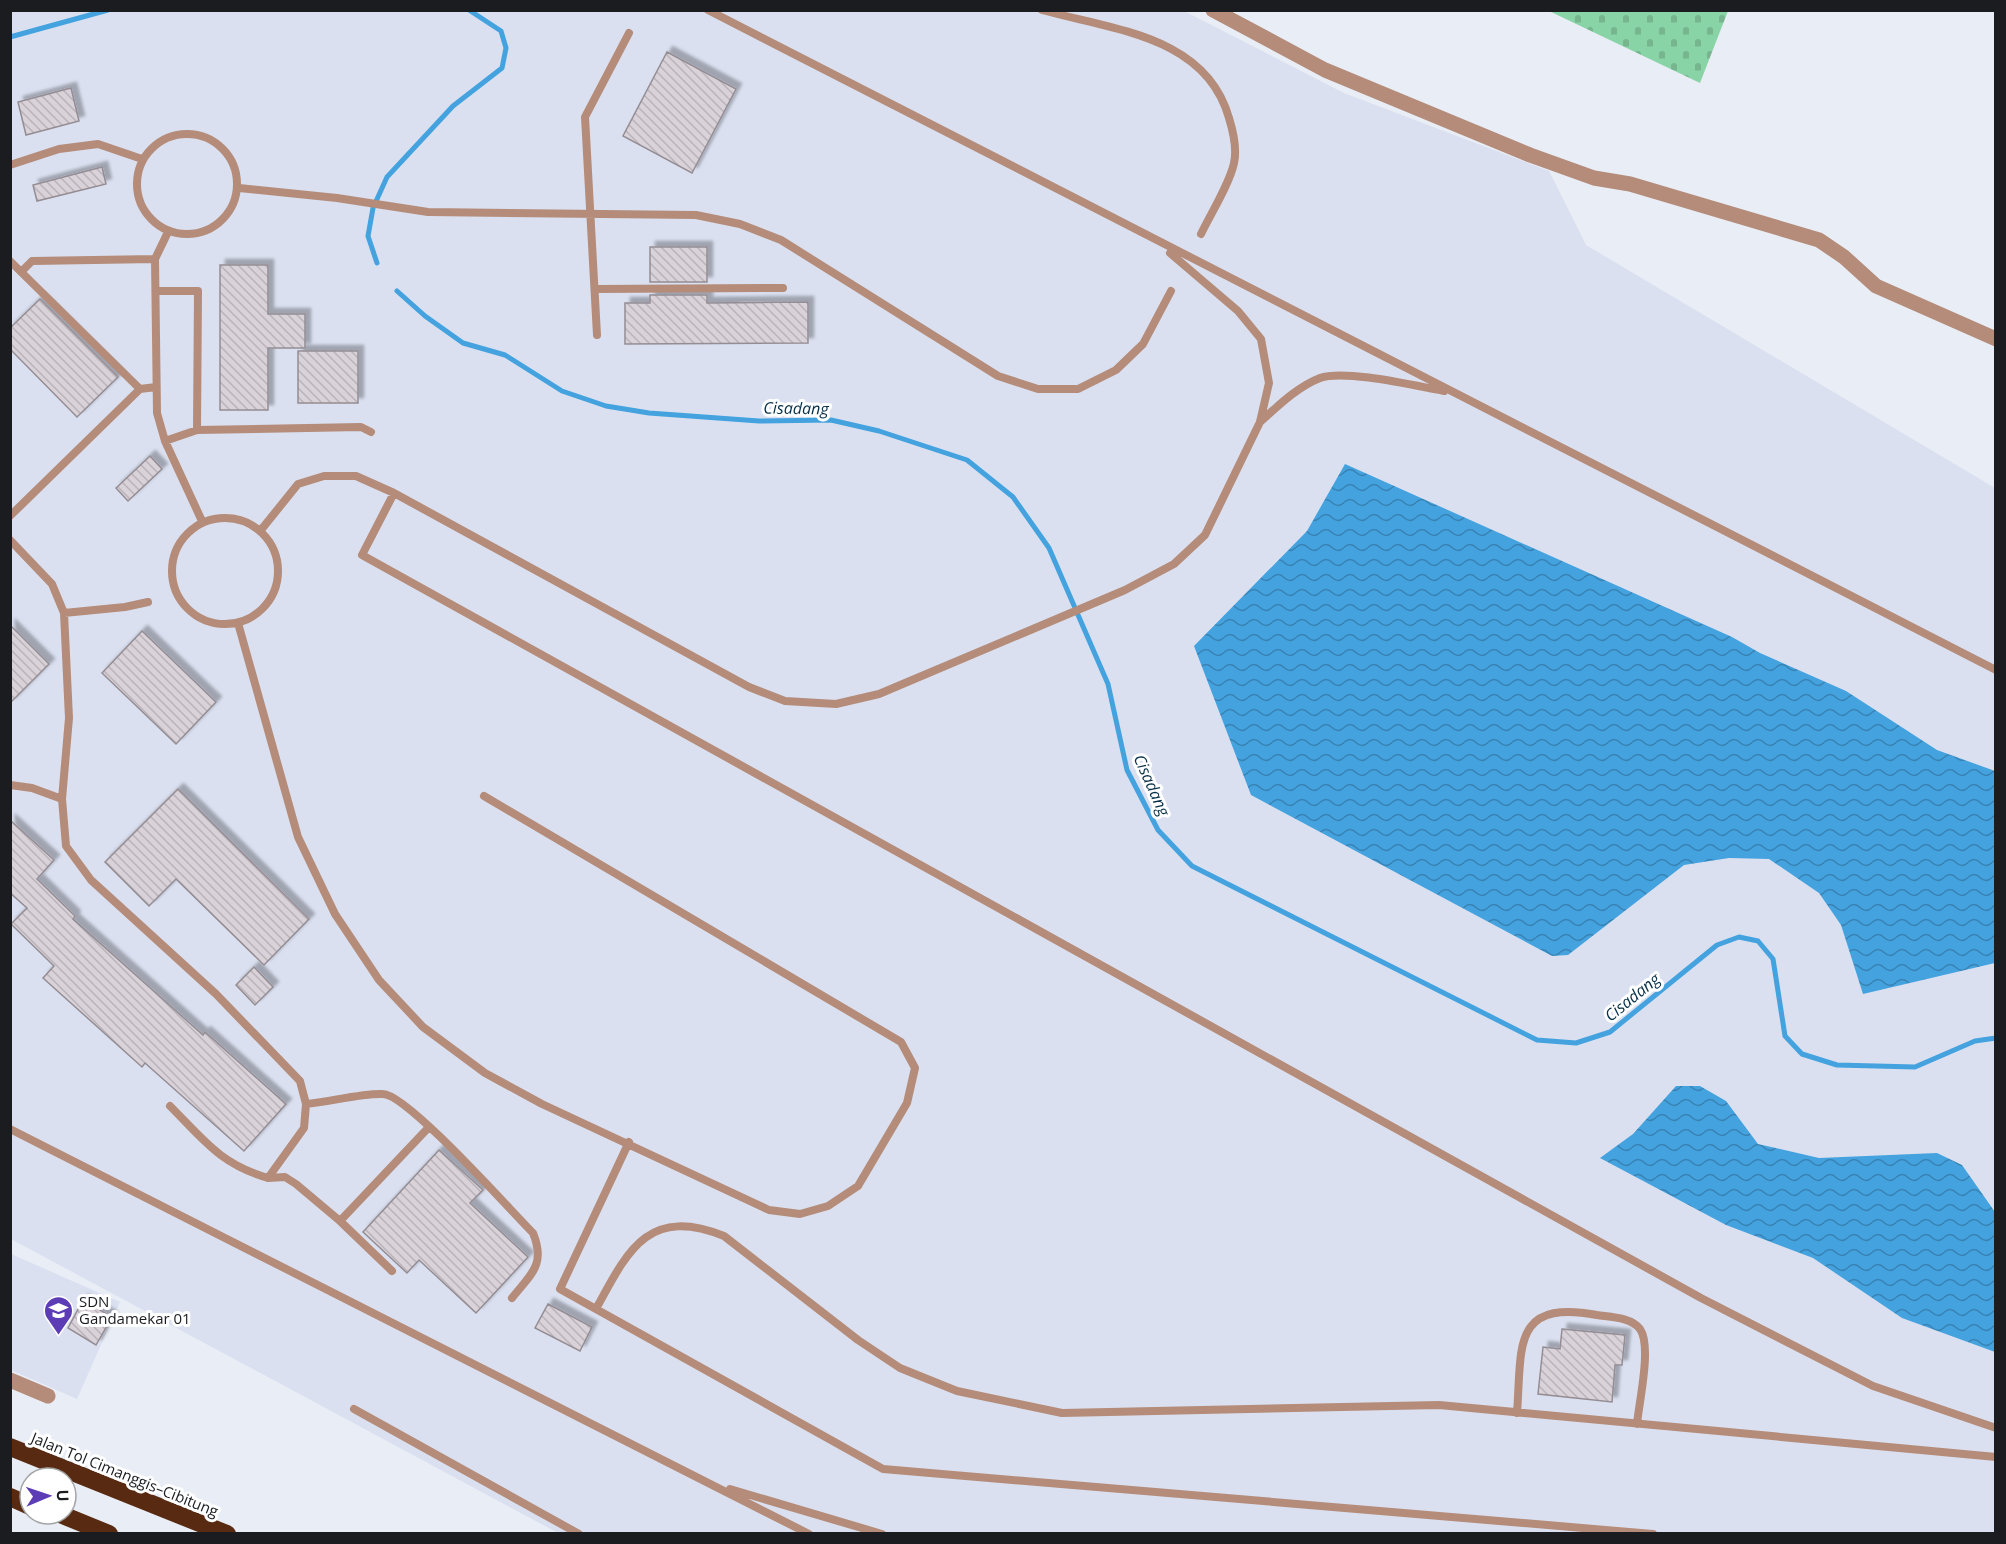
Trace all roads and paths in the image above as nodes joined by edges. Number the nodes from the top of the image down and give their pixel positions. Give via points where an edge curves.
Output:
1 (1042, 10) edge
2 (1214, 10) edge
3 (711, 11) edge
4 (629, 33) dead end
5 (142, 159) junction
6 (10, 165) edge
7 (239, 188) junction
8 (592, 215) junction
9 (168, 232) junction
10 (1201, 234) dead end
11 (1158, 243) junction
12 (155, 259) junction
13 (10, 261) edge
14 (21, 272) junction
15 (783, 288) dead end
16 (595, 289) junction
17 (156, 291) junction
18 (1171, 291) dead end
19 (597, 335) dead end
20 (1995, 339) edge
21 (156, 387) junction
22 (140, 389) junction
23 (1453, 393) junction
24 (1260, 422) junction
25 (197, 430) junction
26 (371, 432) dead end
27 (165, 441) junction
28 (394, 493) junction
29 (10, 516) edge
30 (202, 521) junction
31 (261, 530) junction
32 (10, 540) edge
33 (148, 602) dead end
34 (64, 613) junction
35 (238, 623) junction
36 (1995, 670) edge
37 (10, 785) edge
38 (484, 796) dead end
39 (62, 799) junction
40 (306, 1104) junction
41 (170, 1106) dead end
42 (429, 1127) junction
43 (10, 1129) edge
44 (629, 1142) junction
45 (268, 1178) junction
46 (340, 1221) junction
47 (392, 1271) dead end
48 (512, 1298) dead end
49 (596, 1309) junction
50 (10, 1380) edge
51 (48, 1396) dead end
52 (354, 1410) dead end
53 (1517, 1413) junction
54 (1637, 1424) junction
55 (1995, 1428) edge
56 (10, 1447) edge
57 (1995, 1457) edge
58 (710, 1483) junction
59 (78, 1521) edge
60 (71, 1526) edge
61 (86, 1533) edge
62 (109, 1533) edge
63 (227, 1533) edge
64 (579, 1533) edge
65 (808, 1533) edge
66 (882, 1533) edge
67 (1653, 1533) edge

1 - 10 lane via 1167,44 1199,65 1223,98 1232,129 1234,163
2 - 20 street via 1325,70 1530,155 1594,178 1630,184 1819,240 1876,286
3 - 11 lane
4 - 8 lane via 585,117
5 - 6 lane via 98,144 59,149
5 - 7 lane via 162,140 189,133 206,138 215,141 233,161
5 - 9 lane via 136,187 146,214
7 - 8 lane via 428,212
7 - 9 lane via 231,211 214,228 191,236
8 - 16 lane
8 - 18 lane via 696,215 740,224 781,240 998,375 1038,389 1078,389 1116,370 1143,344
9 - 12 lane
11 - 23 lane
11 - 24 lane via 1238,311 1261,339 1269,383
12 - 14 lane via 32,261
12 - 17 lane
13 - 14 lane
14 - 22 lane
15 - 16 lane
16 - 19 lane
17 - 21 lane
17 - 25 lane via 198,291
21 - 22 lane
21 - 27 lane via 157,413
22 - 29 lane
23 - 24 lane via 1355,376 1321,377 1290,396
23 - 36 lane
24 - 28 lane via 1205,535 1174,564 1125,590 879,694 836,704 785,701 749,687
25 - 26 lane via 361,427
25 - 27 lane
27 - 30 lane
28 - 31 lane via 356,476 324,476 298,484
28 - 55 lane via 362,555 1701,1298 1874,1386
30 - 31 lane via 233,517
30 - 35 lane via 182,538 172,562 174,589 189,611 204,619 212,623
31 - 35 lane via 276,554 278,581 264,608
32 - 34 lane via 52,584
33 - 34 lane
34 - 39 lane via 69,718
35 - 44 lane via 298,837 335,914 379,981 423,1027 485,1073 542,1104
37 - 39 lane
38 - 44 lane via 874,1024 901,1042 915,1068 907,1102 858,1186 828,1206 800,1214 769,1210
39 - 40 lane via 66,846 91,880 216,994 300,1081
40 - 42 lane via 384,1093 398,1098
40 - 45 lane via 304,1128
41 - 45 lane via 221,1158 243,1171
42 - 46 lane
42 - 48 lane via 533,1233 538,1266
43 - 58 lane
44 - 49 lane via 560,1289
45 - 46 lane via 285,1177
46 - 47 lane
49 - 53 lane via 624,1258 645,1236 672,1227 701,1227 724,1236 900,1368 957,1391 1014,1404 1062,1413 1439,1405
49 - 67 lane via 883,1469
50 - 51 street
52 - 64 lane
53 - 54 lane
53 - 54 lane via 1523,1337 1537,1320 1555,1311 1582,1312 1628,1321 1639,1328 1645,1345
54 - 57 lane
56 - 63 highway, Jalan Tol Cimanggis–Cibitung
58 - 65 lane
58 - 66 lane
59 - 62 highway
60 - 61 highway

